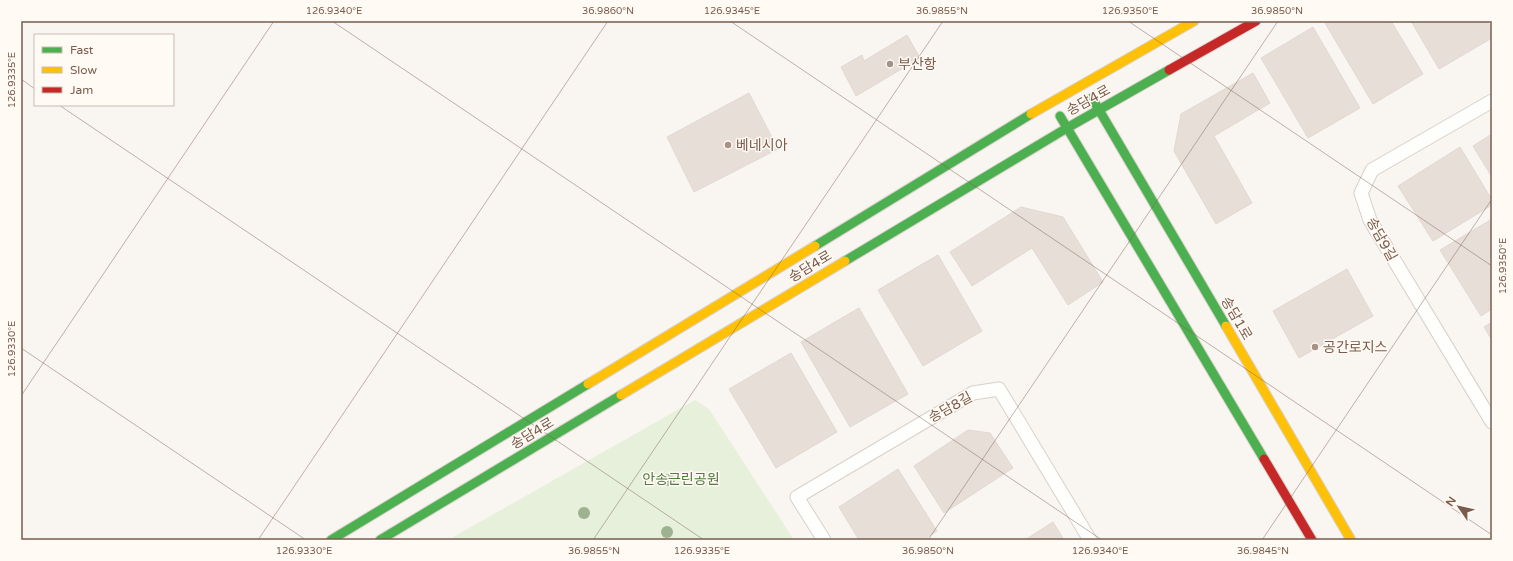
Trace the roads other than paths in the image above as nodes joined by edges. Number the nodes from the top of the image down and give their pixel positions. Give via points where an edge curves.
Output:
1 (1194, 21) edge
2 (1256, 21) edge
3 (1083, 84) junction
4 (1492, 101) edge
5 (1051, 102) junction
6 (1099, 111) junction
7 (1067, 128) junction
8 (1492, 422) edge
9 (331, 540) edge
10 (380, 540) edge
11 (824, 540) edge
12 (1090, 540) edge
13 (1312, 540) edge
14 (1351, 540) edge

1 - 3 main road, 송담4로
2 - 6 main road, 송담4로
3 - 5 main road, 송담4로
3 - 6 main road, 송담1로
4 - 8 lane, 송담9길 via 1372,170 1361,193 1370,220
5 - 7 main road
5 - 9 main road, 송담4로
6 - 7 main road, 송담4로
6 - 14 main road, 송담1로
7 - 10 main road, 송담4로
7 - 13 main road
11 - 12 lane, 송담8길 via 797,497 973,393 998,389

